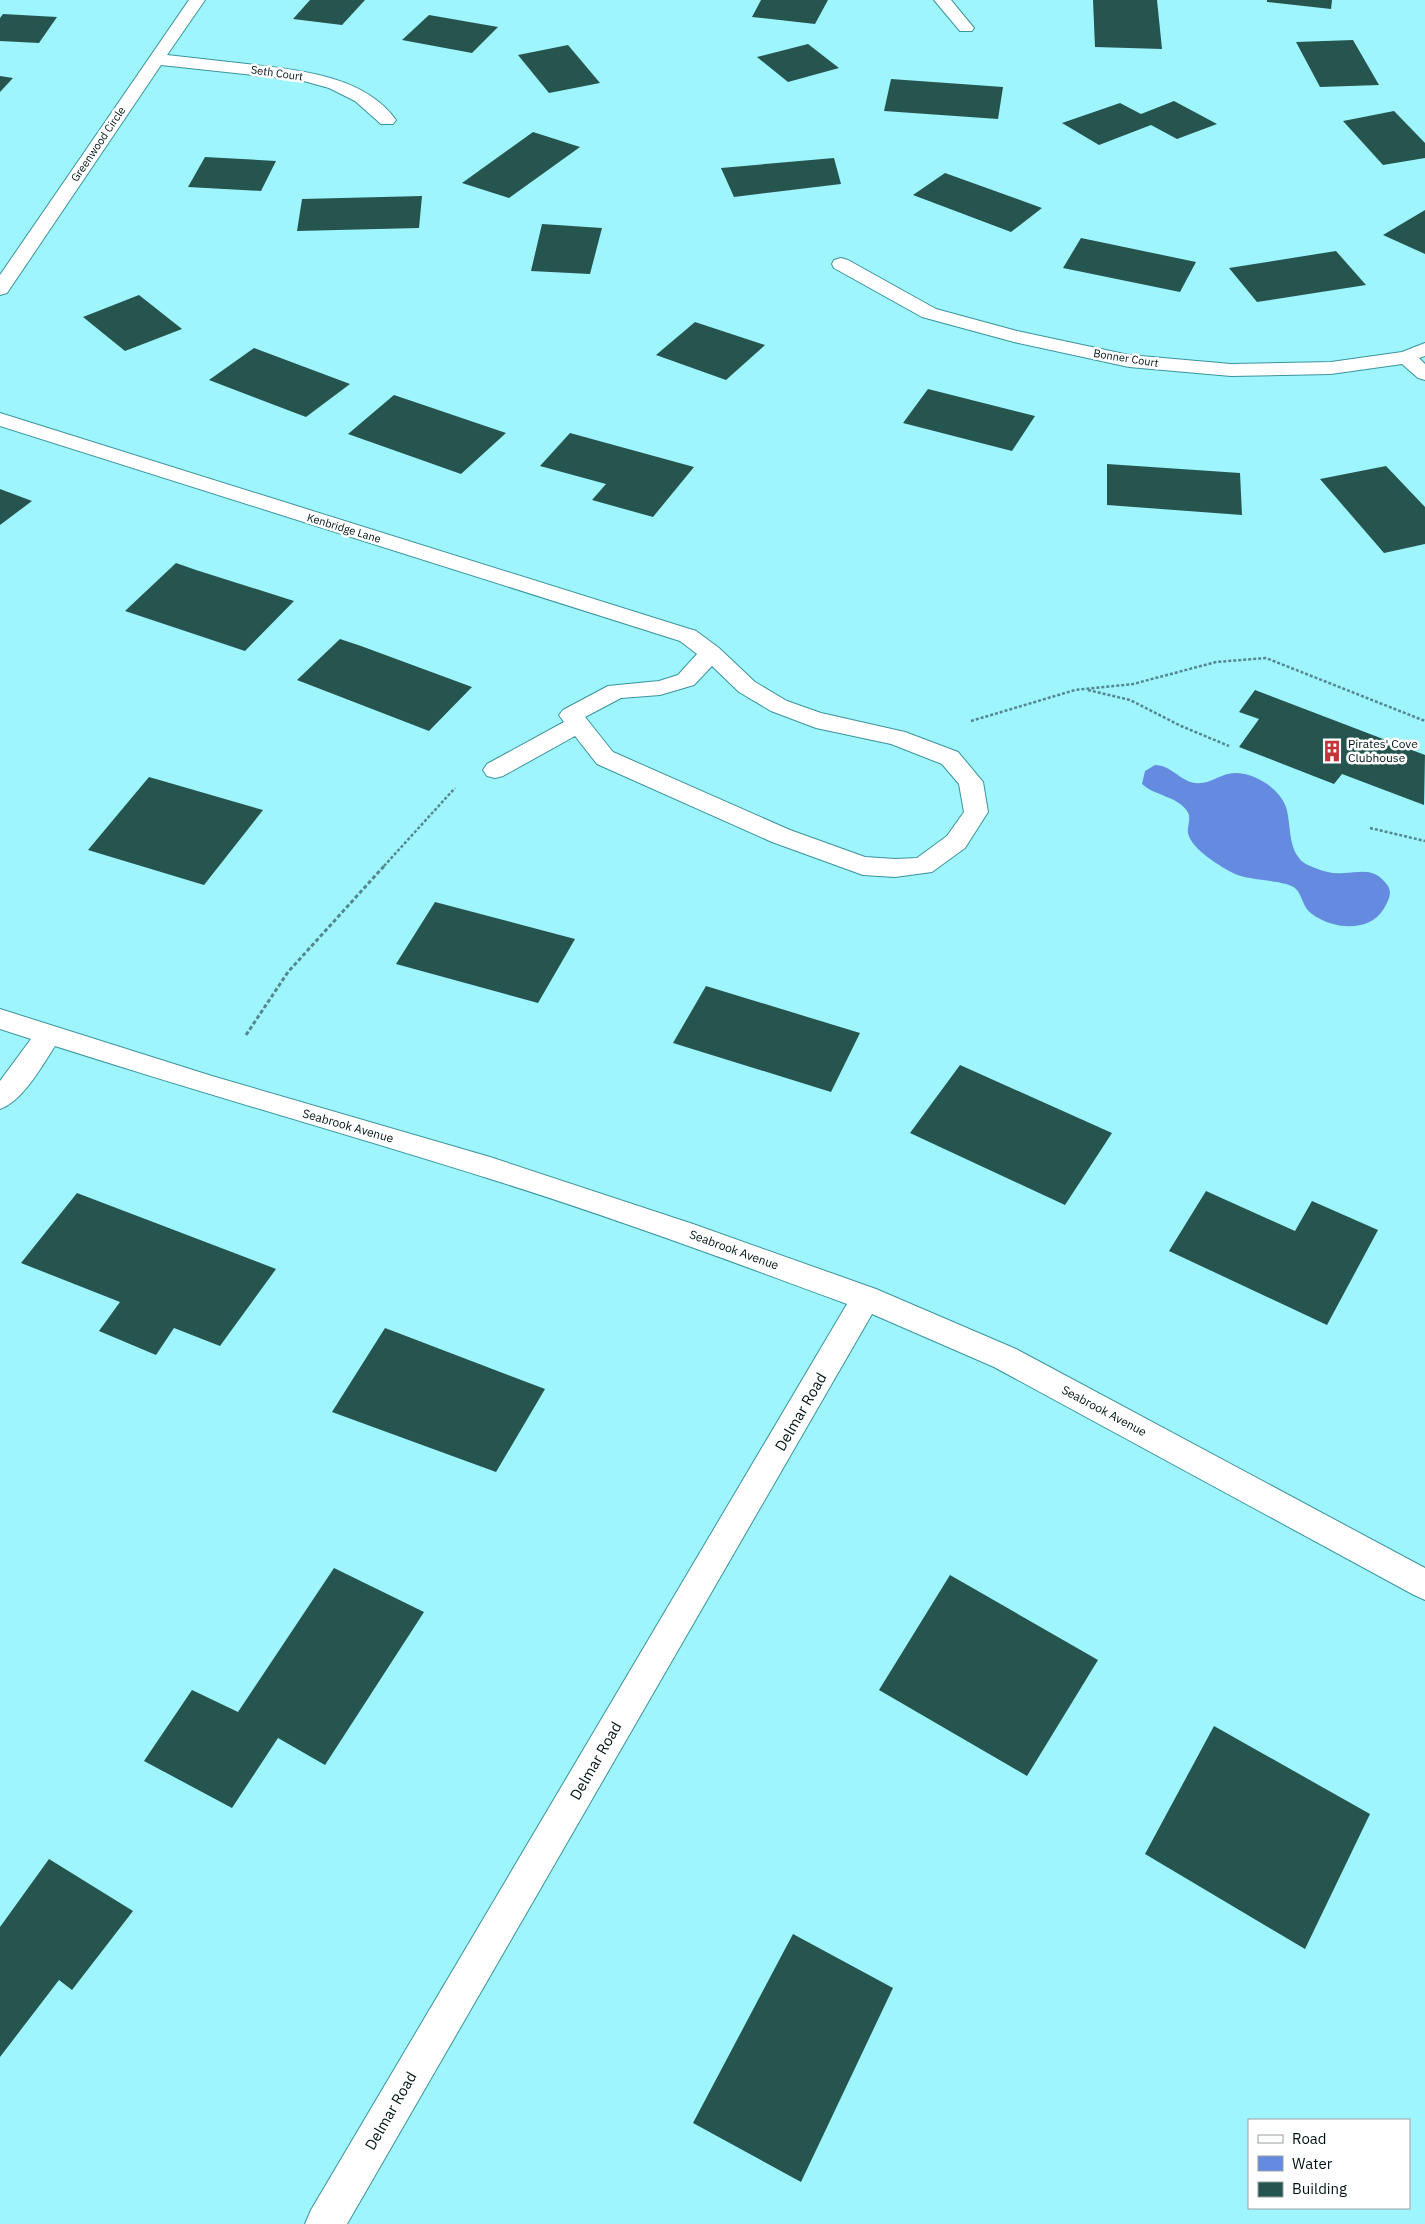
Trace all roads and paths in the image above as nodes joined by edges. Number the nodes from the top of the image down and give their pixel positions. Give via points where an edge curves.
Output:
1 (197, 0) edge
2 (942, 0) edge
3 (966, 28) dead end
4 (155, 59) junction
5 (387, 120) dead end
6 (841, 264) dead end
7 (0, 289) edge
8 (1425, 349) edge
9 (1406, 357) junction
10 (1425, 374) edge
11 (0, 420) edge
12 (711, 653) junction
13 (1075, 690) junction
14 (1425, 721) edge
15 (579, 724) junction
16 (898, 737) junction
17 (1229, 746) dead end
18 (495, 770) dead end
19 (458, 784) dead end
20 (1370, 828) dead end
21 (1425, 841) edge
22 (0, 1019) edge
23 (49, 1034) junction
24 (246, 1035) dead end
25 (0, 1099) edge
26 (866, 1298) junction
27 (1425, 1585) edge
28 (325, 2224) edge

1 - 4 street, Greenwood Circle
2 - 3 street
4 - 5 street, Seth Court via 300,75 336,84 361,97
4 - 7 street, Greenwood Circle
6 - 9 street, Bonner Court via 929,313 1014,336 1129,360 1231,370 1280,370 1331,368
8 - 9 street, Bonner Court
9 - 10 street
11 - 12 street, Kenbridge Lane via 688,636
12 - 15 street via 686,680 660,688 616,691 571,715
12 - 16 street, Kenbridge Lane via 747,687 779,706 816,720
13 - 14 path via 1133,684 1216,662 1266,658
13 - 16 path via 971,721
13 - 17 path via 1090,690 1130,700
15 - 16 street, Kenbridge Lane via 605,758 781,836 863,866 923,866 956,842 976,812 971,782 950,758
15 - 18 street
19 - 24 path via 288,972
20 - 21 path
22 - 23 street, Seabrook Avenue
23 - 25 street
23 - 26 street, Seabrook Avenue via 490,1168 683,1232
26 - 27 street, Seabrook Avenue via 1006,1358
26 - 28 street, Delmar Road

